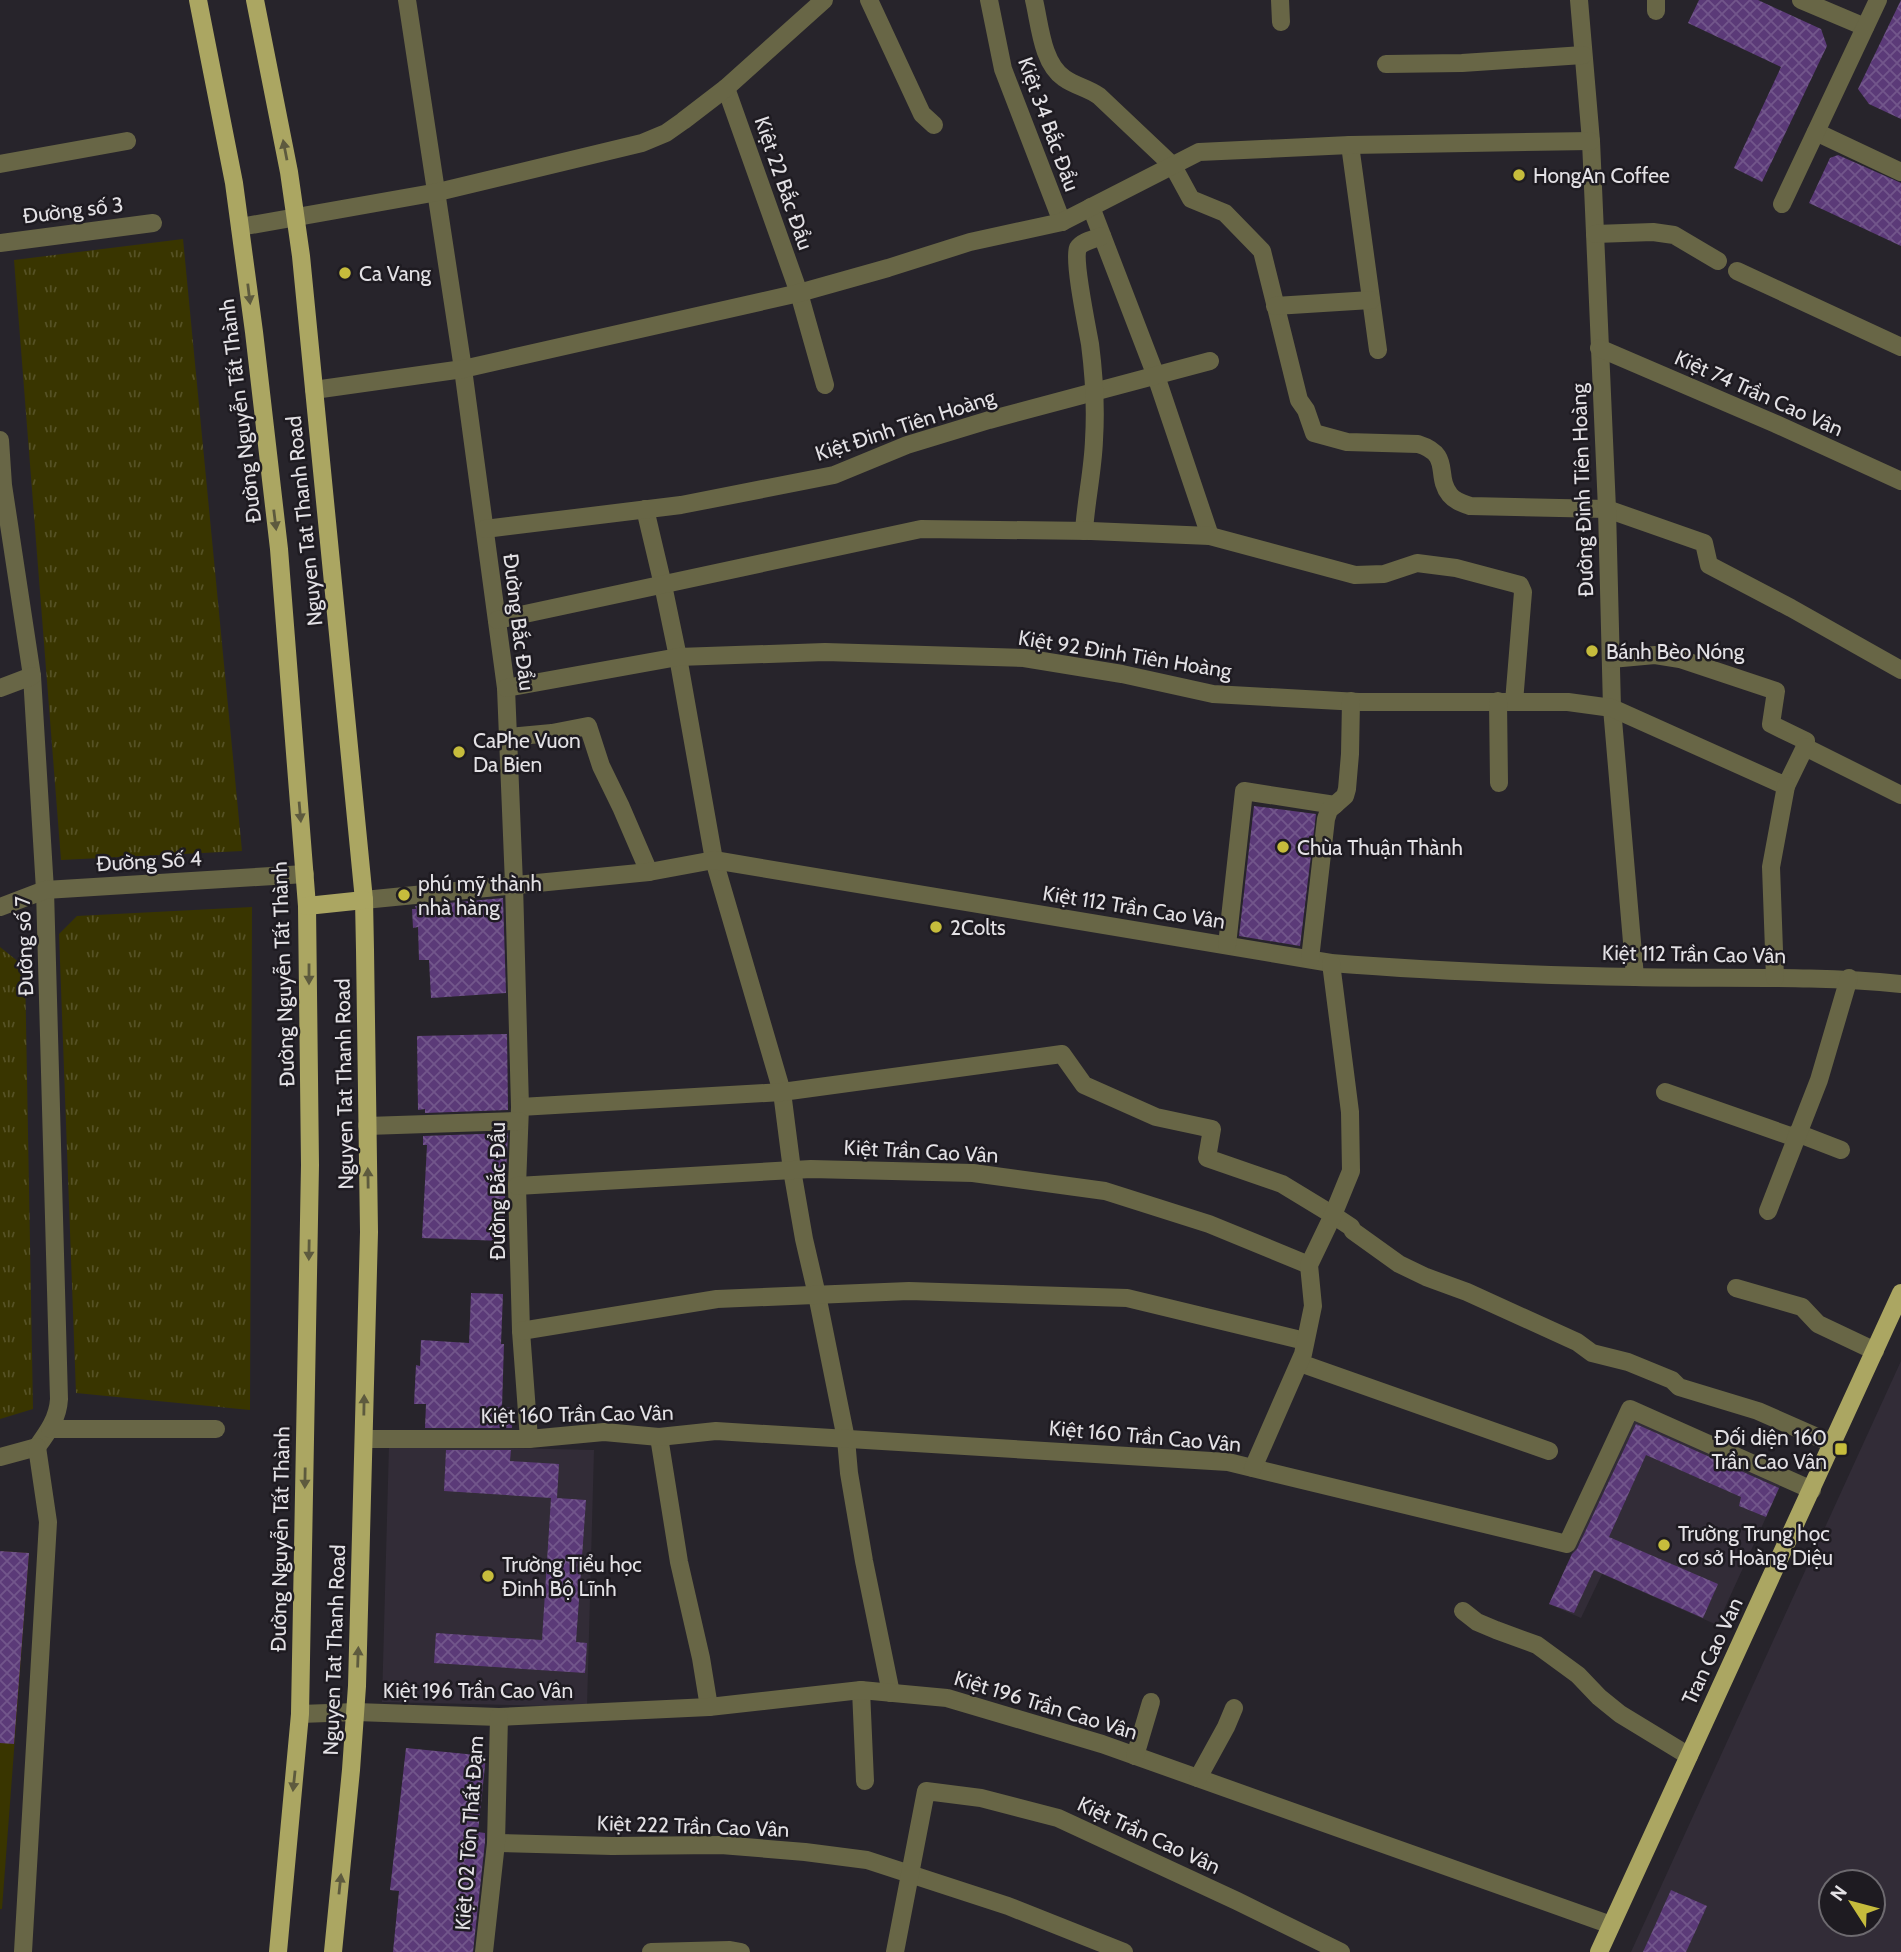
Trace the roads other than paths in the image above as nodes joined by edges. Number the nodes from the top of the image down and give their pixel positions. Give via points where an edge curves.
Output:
1 (198, 0) edge
2 (255, 0) edge
3 (407, 0) edge
4 (824, 0) edge
5 (869, 0) edge
6 (989, 0) edge
7 (1034, 0) edge
8 (1280, 0) edge
9 (1579, 0) edge
10 (1801, 0) edge
11 (1878, 0) edge
12 (1281, 22) dead end
13 (1865, 27) junction
14 (1583, 55) junction
15 (1386, 64) dead end
16 (726, 88) junction
17 (934, 125) dead end
18 (1816, 132) junction
19 (127, 141) dead end
20 (1591, 141) junction
21 (1350, 145) junction
22 (0, 164) edge
23 (1173, 166) junction
24 (1901, 172) edge
25 (438, 192) junction
26 (1782, 204) dead end
27 (1091, 207) junction
28 (296, 218) junction
29 (1062, 222) junction
30 (153, 223) dead end
31 (240, 227) junction
32 (1595, 234) junction
33 (1102, 236) junction
34 (0, 243) edge
35 (1718, 261) dead end
36 (1737, 271) dead end
37 (799, 293) junction
38 (1371, 300) junction
39 (1275, 306) junction
40 (1901, 347) edge
41 (1599, 348) junction
42 (1378, 350) dead end
43 (1210, 361) dead end
44 (463, 369) junction
45 (1156, 376) junction
46 (825, 385) dead end
47 (314, 390) junction
48 (1094, 392) junction
49 (0, 440) edge
50 (1901, 481) edge
51 (2, 485) edge
52 (645, 509) junction
53 (1606, 509) junction
54 (485, 529) junction
55 (1084, 530) junction
56 (1210, 537) junction
57 (663, 585) junction
58 (497, 621) junction
59 (678, 657) junction
60 (1611, 659) junction
61 (1901, 670) edge
62 (32, 676) junction
63 (0, 688) edge
64 (506, 688) junction
65 (1351, 701) junction
66 (1506, 702) junction
67 (1612, 708) junction
68 (508, 737) junction
69 (1805, 747) junction
70 (1499, 783) dead end
71 (1786, 786) junction
72 (1901, 795) edge
73 (1335, 805) junction
74 (714, 860) junction
75 (649, 872) junction
76 (305, 874) junction
77 (514, 884) junction
78 (45, 890) junction
79 (364, 900) junction
80 (307, 906) junction
81 (0, 907) edge
82 (1227, 946) junction
83 (1310, 960) junction
84 (1331, 963) junction
85 (1635, 977) junction
86 (1774, 978) junction
87 (1849, 978) junction
88 (1901, 984) edge
89 (782, 1092) junction
90 (1665, 1092) dead end
91 (520, 1114) junction
92 (367, 1126) junction
93 (1796, 1136) junction
94 (1840, 1150) dead end
95 (792, 1170) junction
96 (517, 1186) junction
97 (1768, 1211) dead end
98 (1333, 1215) junction
99 (1309, 1265) junction
100 (1736, 1288) dead end
101 (1901, 1293) edge
102 (817, 1295) junction
103 (521, 1331) junction
104 (1305, 1341) junction
105 (1875, 1351) junction
106 (1300, 1363) junction
107 (50, 1429) junction
108 (216, 1429) dead end
109 (659, 1437) junction
110 (363, 1439) junction
111 (529, 1439) junction
112 (846, 1439) junction
113 (1832, 1444) junction
114 (37, 1447) junction
115 (1549, 1451) dead end
116 (0, 1457) edge
117 (1252, 1468) junction
118 (1812, 1490) junction
119 (1463, 1611) dead end
120 (860, 1690) junction
121 (891, 1693) junction
122 (1151, 1702) dead end
123 (709, 1707) junction
124 (1234, 1708) dead end
125 (356, 1712) junction
126 (300, 1714) junction
127 (499, 1717) junction
128 (1135, 1756) junction
129 (1689, 1756) junction
130 (1198, 1778) junction
131 (865, 1781) dead end
132 (496, 1843) junction
133 (911, 1873) junction
134 (1611, 1925) junction
135 (23, 1952) edge
136 (278, 1952) edge
137 (333, 1952) edge
138 (484, 1952) edge
139 (651, 1952) edge
140 (741, 1952) edge
141 (895, 1952) edge
142 (1124, 1952) edge
143 (1341, 1952) edge
144 (1599, 1952) edge

1 - 31 main road, Đường Nguyễn Tất Thành
28 -> 2 main road
3 - 25 street, Đường Bắc Đẩu
4 - 16 street
5 - 17 street via 922,114
6 - 29 street, Kiệt 34 Bắc Đẩu via 1003,69
7 - 23 street via 1052,66 1062,77 1100,96
8 - 12 street
9 - 14 street, Đường Đinh Tiên Hoàng
10 - 13 street
11 - 13 street
13 - 18 street
14 - 15 street
14 - 20 street, Đường Đinh Tiên Hoàng
16 - 25 street via 666,133 642,143
16 - 37 street, Kiệt 22 Bắc Đẩu
18 - 24 street
18 - 26 street
19 - 22 street
20 - 21 street
20 - 32 street, Đường Đinh Tiên Hoàng
21 - 23 street via 1199,152
21 - 38 street
23 - 27 street
23 - 39 street via 1191,199 1224,212 1262,251
25 - 28 street
25 - 44 street, Đường Bắc Đẩu
27 - 29 street
27 - 33 street
28 - 31 street
28 - 47 main road, Nguyen Tat Thanh Road
29 - 37 street via 970,242
30 - 34 street, Đường số 3
31 -> 76 main road, Đường Nguyễn Tất Thành via 279,549
32 - 35 street via 1674,235
32 - 41 street, Đường Đinh Tiên Hoàng
33 - 45 street
33 - 48 street via 1083,244 1077,256
36 - 40 street
37 - 44 street
37 - 46 street, Kiệt 22 Bắc Đẩu
38 - 39 street
38 - 42 street
39 - 53 street via 1299,400 1314,433 1347,442 1427,447 1440,459 1451,497 1470,506
41 - 50 street, Kiệt 74 Trần Cao Vân
41 - 53 street, Đường Đinh Tiên Hoàng
43 - 45 street, Kiệt Đinh Tiên Hoàng
44 - 47 street
44 - 54 street, Đường Bắc Đẩu
45 - 48 street, Kiệt Đinh Tiên Hoàng
45 - 56 street
47 - 79 main road, Nguyen Tat Thanh Road
48 - 52 street, Kiệt Đinh Tiên Hoàng via 907,444 834,475
48 - 55 street via 1094,442
49 - 51 street, Đường số 7
51 - 62 street, Đường số 7
52 - 54 street, Kiệt Đinh Tiên Hoàng
52 - 57 street
53 - 60 street, Đường Đinh Tiên Hoàng
53 - 61 street via 1704,543 1709,565
54 - 58 street, Đường Bắc Đẩu
55 - 56 street
55 - 57 street via 921,529
56 - 66 street via 1355,575 1384,574 1417,563 1520,585 1523,593
57 - 58 street
57 - 59 street
58 - 64 street, Đường Bắc Đẩu
59 - 64 street, Kiệt 92 Đinh Tiên Hoàng
59 - 65 street, Kiệt 92 Đinh Tiên Hoàng via 825,652 1024,658 1213,694
59 - 74 street
60 - 67 street, Đường Đinh Tiên Hoàng
60 - 69 street via 1654,655 1680,659 1776,691 1771,724 1806,741
62 - 63 street
62 - 78 street, Đường số 7
64 - 68 street, Đường Bắc Đẩu
65 - 66 street, Kiệt 92 Đinh Tiên Hoàng
65 - 73 street via 1347,789
66 - 67 street, Kiệt 92 Đinh Tiên Hoàng via 1568,702
66 - 70 street
67 - 71 street, Kiệt 92 Đinh Tiên Hoàng
67 - 85 street, Đường Đinh Tiên Hoàng
68 - 75 street via 588,726
68 - 77 street, Đường Bắc Đẩu
69 - 71 street
69 - 72 street
71 - 86 street via 1771,867
73 - 82 street via 1244,791
73 - 83 street via 1326,819
74 - 75 street, Kiệt 112 Trần Cao Vân
74 - 82 street, Kiệt 112 Trần Cao Vân
74 - 89 street
75 - 77 street, Kiệt 112 Trần Cao Vân
76 - 78 street, Đường Số 4
76 - 80 main road, Đường Nguyễn Tất Thành
77 - 79 street, Kiệt 112 Trần Cao Vân
77 - 91 street, Đường Bắc Đẩu
78 - 81 street, Đường Số 4
78 - 107 street, Đường số 7 via 59,1399
79 - 80 main road
79 - 92 main road, Nguyen Tat Thanh Road
80 -> 126 main road, Đường Nguyễn Tất Thành via 310,1165
82 - 83 street, Kiệt 112 Trần Cao Vân
83 - 84 street, Kiệt 112 Trần Cao Vân
84 - 85 street, Kiệt 112 Trần Cao Vân
84 - 98 street via 1350,1112 1351,1159 1351,1171
85 - 86 street, Kiệt 112 Trần Cao Vân
86 - 87 street, Kiệt 112 Trần Cao Vân
87 - 88 street, Kiệt 112 Trần Cao Vân
87 - 93 street via 1819,1080
89 - 91 street
89 - 95 street
89 - 98 street via 1062,1054 1084,1085 1156,1117 1212,1129 1207,1158 1282,1184
90 - 93 street
91 - 92 street
91 - 96 street, Đường Bắc Đẩu
110 -> 92 main road, Nguyen Tat Thanh Road
93 - 94 street
93 - 97 street
95 - 96 street, Kiệt Trần Cao Vân
95 - 99 street, Kiệt Trần Cao Vân via 973,1173 1105,1191 1209,1224
95 - 102 street
96 - 103 street, Đường Bắc Đẩu
98 - 99 street
98 - 113 street via 1399,1264 1426,1277 1577,1342 1592,1353 1758,1411
99 - 104 street via 1313,1306
100 - 105 street via 1802,1307 1818,1324
101 - 105 main road, Tran Cao Van
102 - 103 street via 717,1299
102 - 104 street via 909,1291 1127,1298
102 - 112 street
103 - 111 street, Đường Bắc Đẩu
104 - 106 street
105 - 113 main road, Tran Cao Van
106 - 115 street
106 - 117 street
107 - 108 street
107 - 114 street, Đường số 7
109 - 111 street, Kiệt 160 Trần Cao Vân via 604,1432
109 - 112 street, Kiệt 160 Trần Cao Vân via 716,1431
109 - 123 street
110 - 111 street, Kiệt 160 Trần Cao Vân
125 -> 110 main road, Nguyen Tat Thanh Road
112 - 117 street, Kiệt 160 Trần Cao Vân via 1228,1462
112 - 121 street via 864,1561
113 - 118 main road, Tran Cao Van
114 - 116 street
114 - 135 street via 48,1522
117 - 118 street, Kiệt 160 Trần Cao Vân via 1567,1544 1630,1409
118 - 129 main road, Tran Cao Van
119 - 129 street via 1477,1622 1538,1645 1620,1714
120 - 121 street, Kiệt 196 Trần Cao Vân
120 - 123 street, Kiệt 196 Trần Cao Vân
120 - 131 street
121 - 128 street, Kiệt 196 Trần Cao Vân via 947,1698
122 - 128 street
123 - 127 street, Kiệt 196 Trần Cao Vân
124 - 130 street
125 - 126 street, Kiệt 196 Trần Cao Vân
125 - 127 street, Kiệt 196 Trần Cao Vân
137 -> 125 main road, Nguyen Tat Thanh Road
126 -> 136 main road, Đường Nguyễn Tất Thành
127 - 132 street, Kiệt 02 Tôn Thất Đạm
128 - 130 street, Kiệt 196 Trần Cao Vân
129 - 134 main road, Tran Cao Van
130 - 134 street, Kiệt 196 Trần Cao Vân
132 - 133 street, Kiệt 222 Trần Cao Vân via 721,1845 867,1860
132 - 138 street, Kiệt 02 Tôn Thất Đạm
133 - 141 street
133 - 142 street, Kiệt 222 Trần Cao Vân
133 - 143 street, Kiệt Trần Cao Vân via 926,1791 981,1798 1058,1818
134 - 144 main road, Tran Cao Van
139 - 140 street

